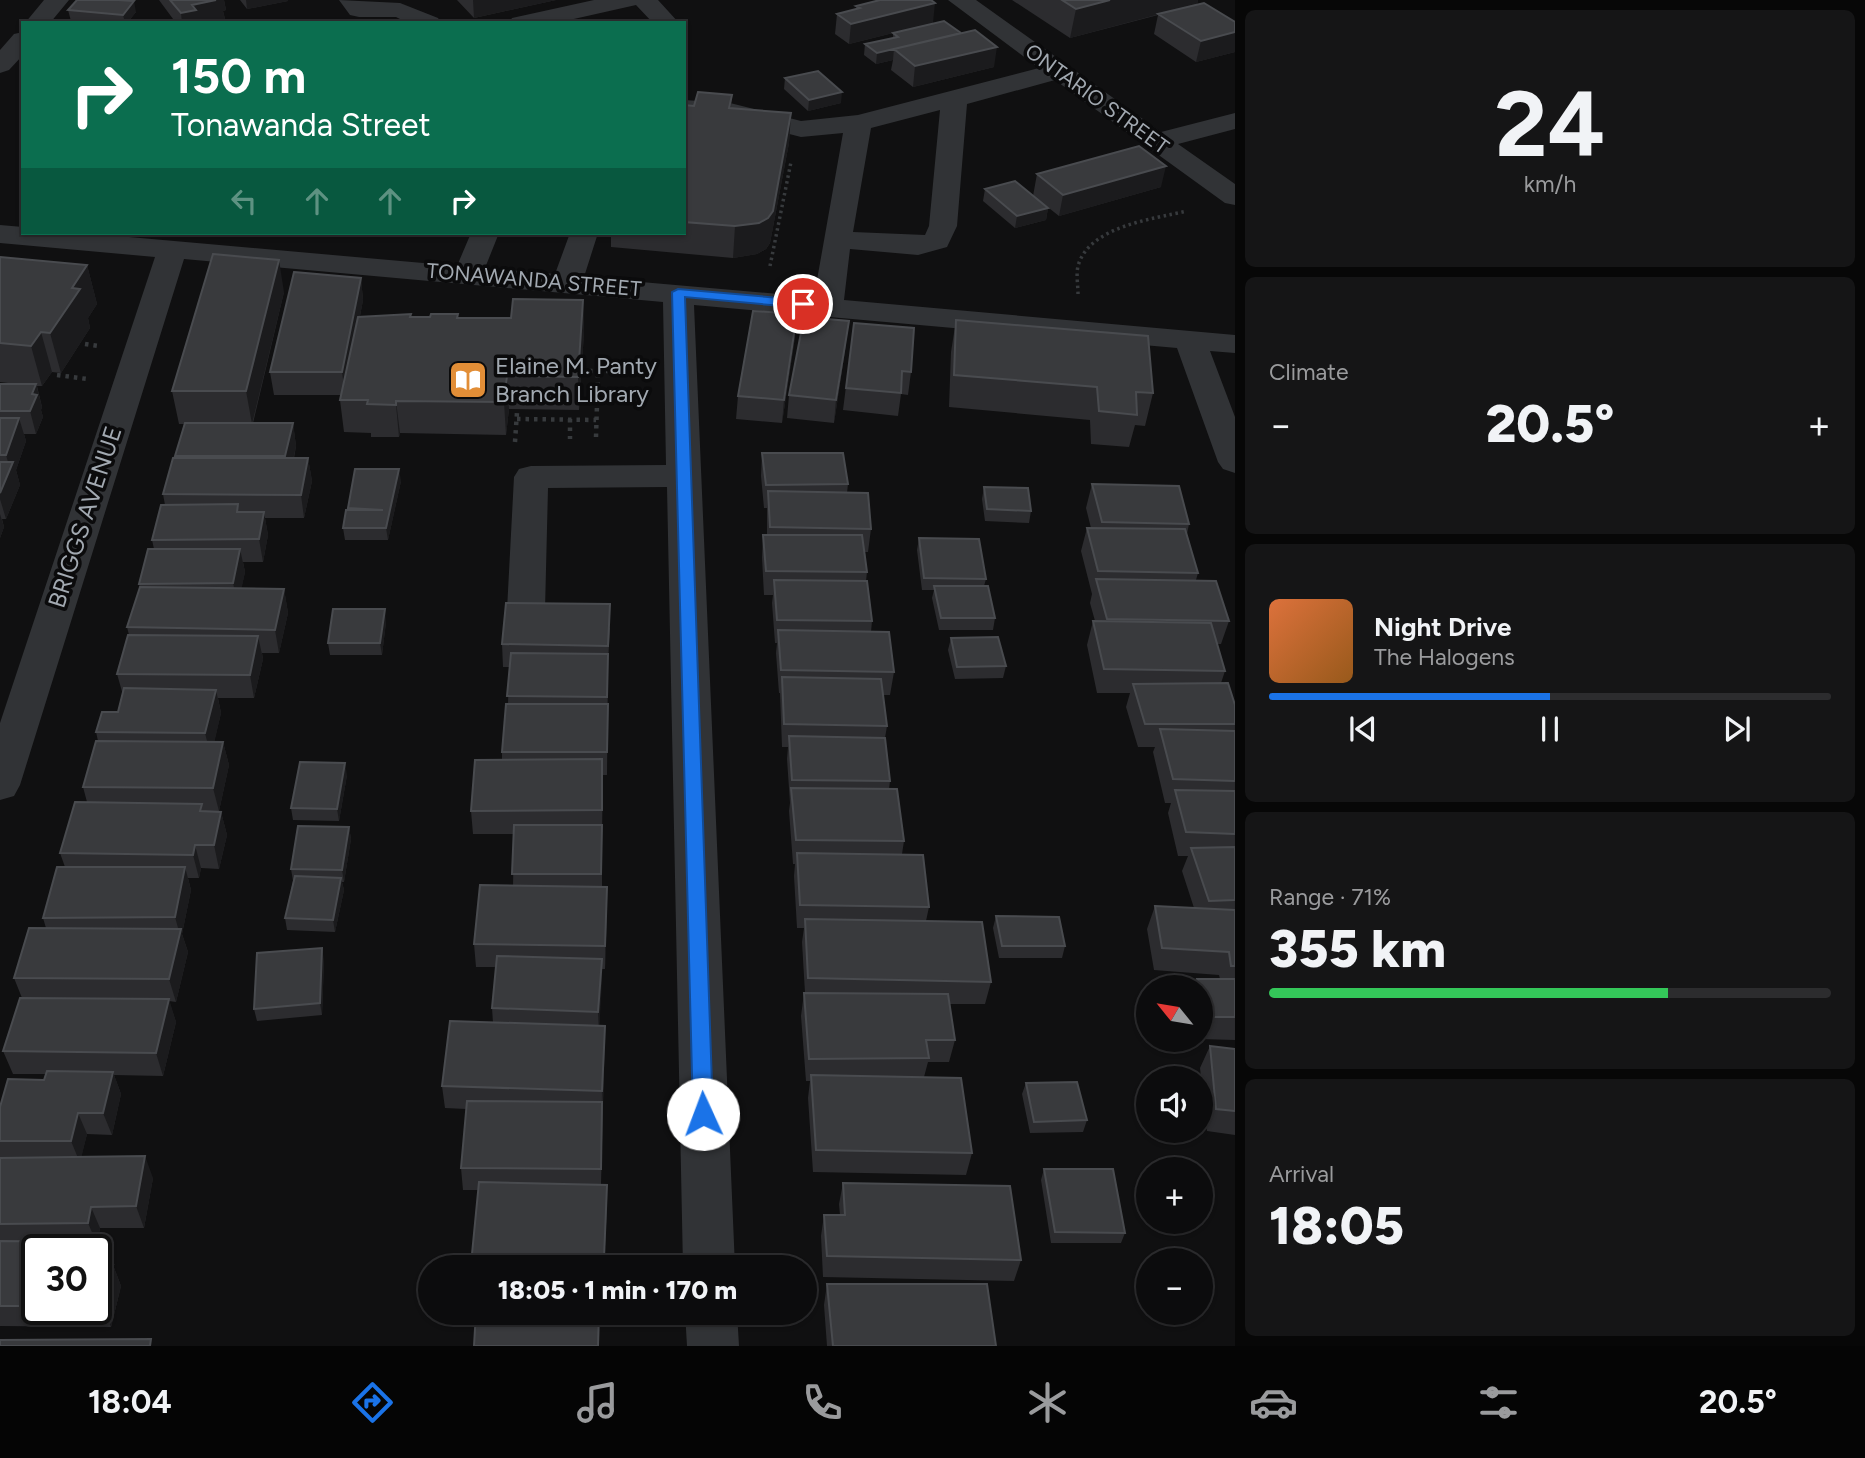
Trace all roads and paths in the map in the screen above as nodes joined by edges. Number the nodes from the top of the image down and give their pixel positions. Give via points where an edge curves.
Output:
1 (57, 0) edge
2 (351, 0) edge
3 (628, 0) edge
4 (644, 0) edge
5 (960, 0) edge
6 (39, 21) edge
7 (425, 21) edge
8 (530, 21) edge
9 (665, 21) edge
10 (21, 41) edge
11 (0, 65) edge
12 (1059, 71) junction
13 (954, 99) junction
14 (1235, 121) edge
15 (688, 122) edge
16 (858, 122) junction
17 (729, 132) edge
18 (789, 137) junction
19 (1157, 141) junction
20 (1235, 197) edge
21 (1188, 211) dead end
22 (0, 234) edge
23 (484, 235) edge
24 (583, 235) edge
25 (837, 239) junction
26 (172, 249) junction
27 (769, 271) dead end
28 (468, 274) junction
29 (567, 283) junction
30 (678, 292) junction
31 (1079, 298) dead end
32 (828, 306) junction
33 (1190, 340) junction
34 (85, 344) dead end
35 (1235, 344) edge
36 (100, 346) dead end
37 (589, 371) dead end
38 (598, 371) junction
39 (638, 371) dead end
40 (57, 375) dead end
41 (89, 379) dead end
42 (517, 412) edge
43 (517, 419) junction
44 (514, 451) dead end
45 (1235, 462) edge
46 (682, 476) junction
47 (526, 610) edge
48 (0, 785) edge
49 (709, 1255) edge
50 (712, 1325) edge
51 (713, 1346) edge

1 - 6 street
2 - 7 street via 359,10 400,10
3 - 8 street
4 - 9 street
5 - 12 street, ONTARIO STREET
10 - 11 street
12 - 13 street
12 - 19 street, ONTARIO STREET
13 - 16 street
13 - 25 street via 943,226 936,241 918,246
14 - 19 street
15 - 18 street via 730,111
16 - 18 street via 801,130
16 - 25 street
17 - 18 street
18 - 27 path
19 - 20 street, ONTARIO STREET
21 - 31 path via 1117,229 1097,242 1078,266
22 - 26 street, TONAWANDA STREET
23 - 28 street
24 - 29 street
25 - 32 street
26 - 28 street, TONAWANDA STREET
26 - 48 street, BRIGGS AVENUE
28 - 29 street, TONAWANDA STREET
29 - 30 street, TONAWANDA STREET
30 - 32 street, TONAWANDA STREET
30 - 46 street
32 - 33 street, TONAWANDA STREET
33 - 35 street, TONAWANDA STREET
33 - 45 street
34 - 36 path
37 - 38 path
38 - 39 path
38 - 43 path via 596,422
40 - 41 path
42 - 43 path
43 - 44 path
46 - 47 street via 531,477
46 - 49 street
50 - 51 street

